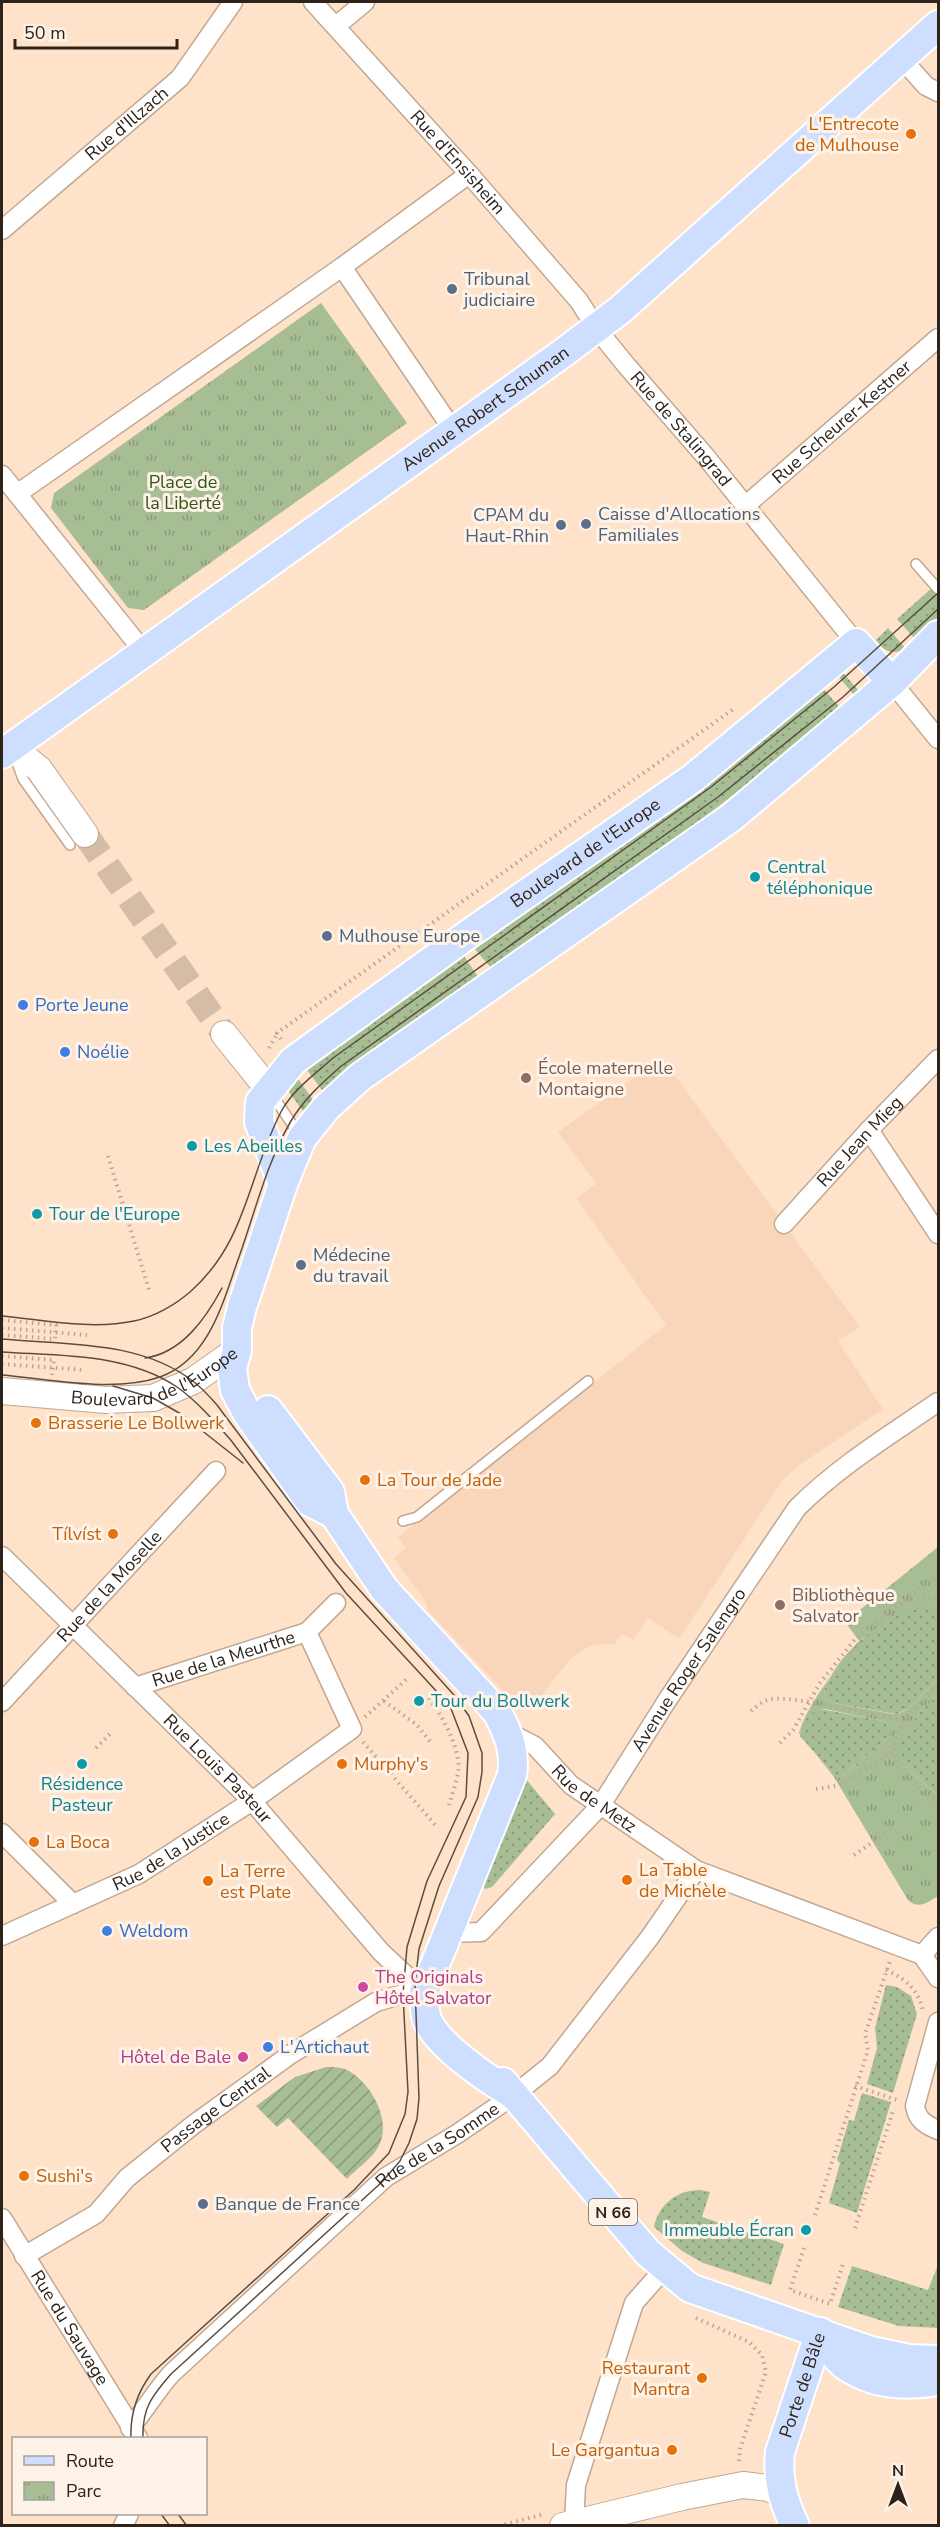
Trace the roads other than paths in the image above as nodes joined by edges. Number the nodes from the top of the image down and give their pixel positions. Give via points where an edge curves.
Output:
1 (233, 2) edge
2 (313, 2) edge
3 (365, 2) edge
4 (939, 25) edge
5 (336, 26) junction
6 (901, 58) junction
7 (939, 92) edge
8 (469, 174) junction
9 (2, 230) edge
10 (342, 267) junction
11 (596, 328) junction
12 (939, 338) edge
13 (453, 430) junction
14 (2, 475) edge
15 (17, 494) junction
16 (745, 506) junction
17 (916, 564) dead end
18 (939, 589) edge
19 (939, 635) edge
20 (856, 643) junction
21 (144, 652) junction
22 (892, 682) junction
23 (939, 739) edge
24 (5, 744) edge
25 (77, 840) tunnel mouth
26 (224, 1034) tunnel mouth
27 (939, 1059) edge
28 (269, 1090) junction
29 (869, 1130) junction
30 (302, 1138) junction
31 (283, 1184) junction
32 (784, 1224) dead end
33 (939, 1234) edge
34 (237, 1350) junction
35 (588, 1381) dead end
36 (2, 1391) edge
37 (939, 1402) edge
38 (216, 1471) dead end
39 (403, 1521) dead end
40 (2, 1556) edge
41 (336, 1603) dead end
42 (73, 1625) junction
43 (307, 1632) junction
44 (135, 1687) junction
45 (2, 1702) edge
46 (508, 1732) junction
47 (252, 1801) junction
48 (601, 1805) junction
49 (2, 1833) edge
50 (696, 1870) junction
51 (74, 1904) junction
52 (447, 1933) junction
53 (2, 1936) edge
54 (939, 1937) edge
55 (922, 1955) junction
56 (938, 1975) edge
57 (424, 1992) junction
58 (931, 2022) edge
59 (514, 2095) junction
60 (939, 2130) edge
61 (2, 2218) edge
62 (24, 2256) junction
63 (664, 2269) junction
64 (730, 2303) joint
65 (820, 2332) junction
66 (939, 2360) edge
67 (939, 2381) edge
68 (134, 2433) edge
69 (782, 2494) junction
70 (569, 2524) edge
71 (795, 2526) edge

1 - 9 street, Rue d'Illzach via 180,78
2 - 5 street, Rue d'Ensisheim
3 - 5 street
4 - 6 main road, Avenue Robert Schuman
5 - 8 street, Rue d'Ensisheim
6 - 7 street via 926,86
6 - 11 main road, Avenue Robert Schuman
8 - 10 street
8 - 11 street, Rue d'Ensisheim via 579,301
10 - 13 street
10 - 15 street
11 - 13 main road, Avenue Robert Schuman
11 - 16 street, Rue de Stalingrad
12 - 16 street, Rue Scheurer-Kestner
13 - 21 main road, Avenue Robert Schuman
14 - 15 street
15 - 21 street
16 - 20 street, Rue de Stalingrad
17 - 18 lane
19 - 22 main road, Boulevard de l'Europe
20 - 22 main road
20 - 28 main road, Boulevard de l'Europe via 693,778 293,1061
21 - 24 main road, Avenue Robert Schuman
22 - 23 street
22 - 30 main road, Boulevard de l'Europe via 732,818 360,1077 326,1108
24 - 25 street via 39,769
26 - 28 street
27 - 29 street, Rue Jean Mieg
28 - 30 lane
28 - 31 main road, Boulevard de l'Europe via 260,1101 259,1122
29 - 32 street, Rue Jean Mieg
29 - 33 street
30 - 31 main road, Boulevard de l'Europe
31 - 34 main road, Boulevard de l'Europe via 242,1306
34 - 36 street, Boulevard de l'Europe via 193,1381 153,1398 106,1400
34 - 46 main road, Rue de Metz via 266,1406 330,1492 333,1514 384,1589 496,1712
35 - 39 lane via 417,1517
37 - 48 street, Avenue Roger Salengro via 836,1473 797,1508
38 - 42 street, Rue de la Moselle
40 - 42 street, Rue Louis Pasteur
41 - 43 street, Rue de la Meurthe
42 - 44 street, Rue Louis Pasteur
42 - 45 street, Rue de la Moselle
43 - 44 street, Rue de la Meurthe
43 - 47 street, Rue de la Justice via 352,1729
44 - 47 street, Rue Louis Pasteur
46 - 48 street, Rue de Metz via 535,1746 571,1785
46 - 52 main road via 513,1750 512,1775
47 - 51 street, Rue de la Justice via 139,1874
47 - 57 street, Rue Louis Pasteur via 381,1952
48 - 50 street, Rue de Metz
48 - 52 street, Avenue Roger Salengro via 480,1932
49 - 51 street
50 - 55 street, Rue de Metz
50 - 59 street, Rue de la Somme via 650,1937 550,2066
51 - 53 street, Rue de la Justice
52 - 57 main road
54 - 55 street
55 - 56 street, Rue de Metz
57 - 59 main road, Rue Louis Pasteur
57 - 62 street, Passage Central via 376,2002 291,2054 128,2178 96,2214
58 - 60 street via 915,2106 921,2121
59 - 63 main road, Rue Louis Pasteur / N 66
59 - 68 street, Rue de la Somme via 386,2177 180,2366 154,2394
61 - 62 street, Rue du Sauvage
62 - 68 street, Rue du Sauvage
63 - 64 main road, Rue Louis Pasteur / N 66 via 690,2288
63 - 70 street via 634,2303 576,2485
64 - 65 main road, Porte de Bâle / N 66
65 - 66 main road, N 66 via 892,2356
65 - 67 main road via 845,2366 863,2374 895,2384
65 - 69 main road, Porte de Bâle via 780,2452
69 - 70 street via 743,2485
69 - 71 main road, Porte de Bâle

